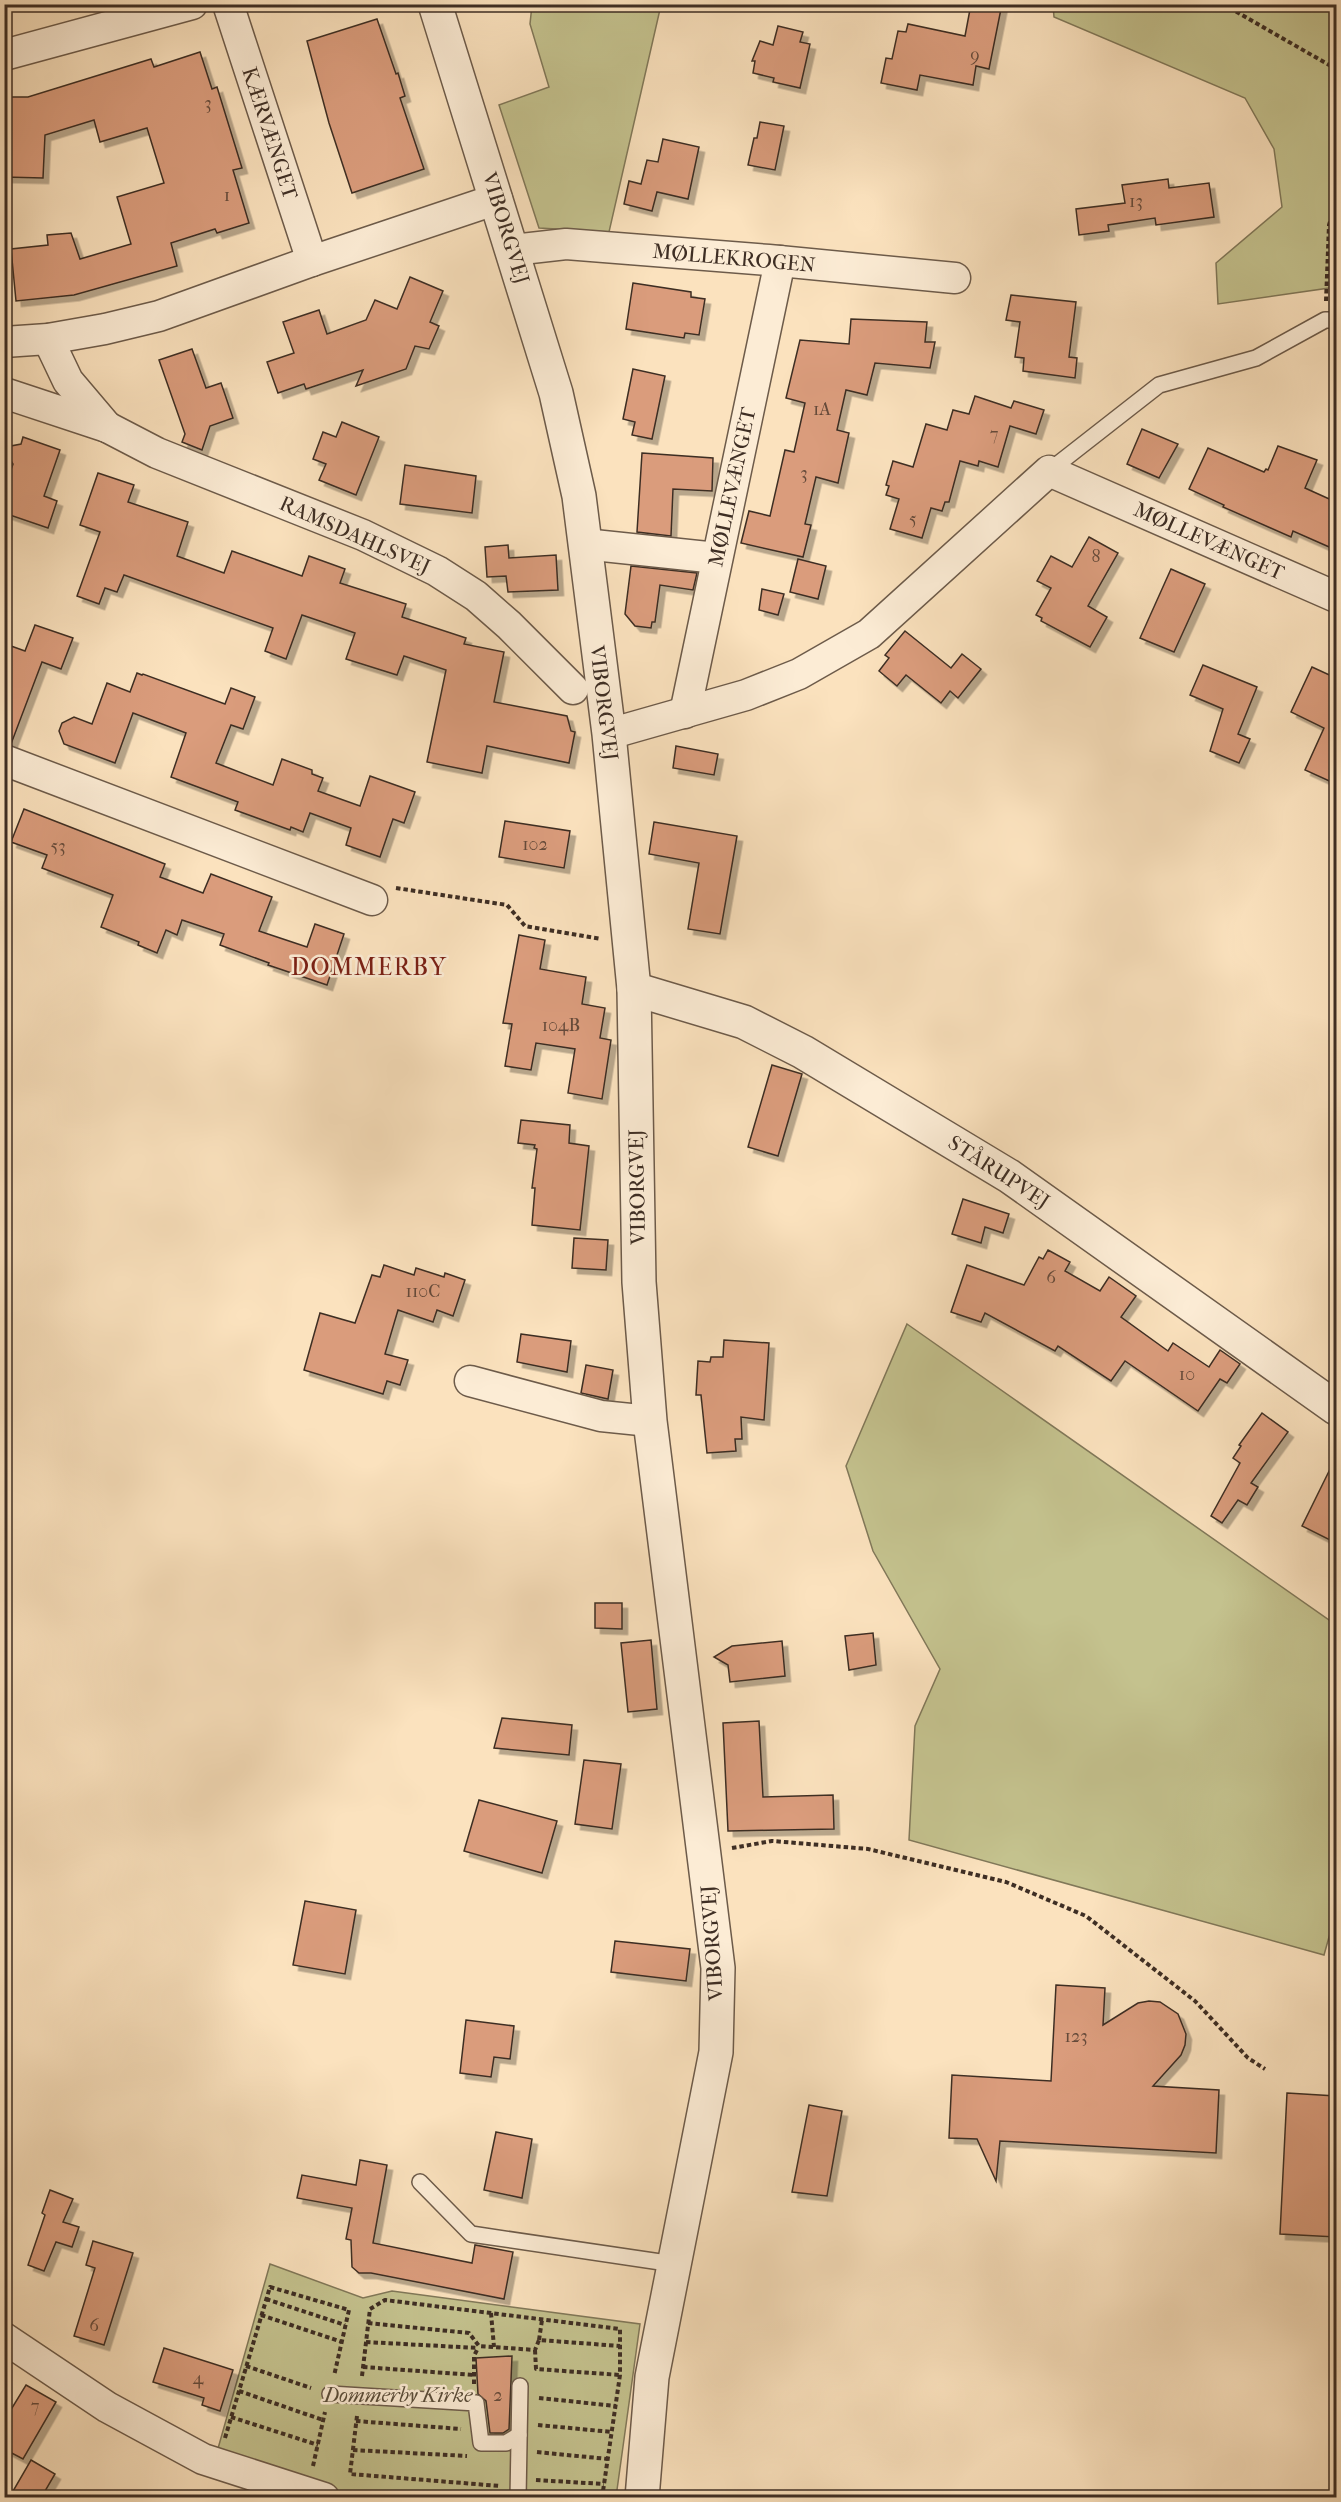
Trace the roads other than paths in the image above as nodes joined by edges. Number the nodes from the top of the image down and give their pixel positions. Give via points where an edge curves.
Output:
1 (192, 4) edge
2 (228, 4) edge
3 (435, 4) edge
4 (4, 55) edge
5 (497, 199) junction
6 (513, 250) junction
7 (312, 261) junction
8 (780, 261) junction
9 (955, 278) dead end
10 (1331, 320) edge
11 (48, 339) junction
12 (4, 342) edge
13 (4, 393) edge
14 (107, 427) junction
15 (1049, 471) junction
16 (584, 544) junction
17 (717, 558) junction
18 (1336, 597) edge
19 (573, 689) dead end
20 (685, 712) junction
21 (609, 734) junction
22 (4, 760) edge
23 (372, 900) road end
24 (634, 989) junction
25 (470, 1381) dead end
26 (1336, 1408) edge
27 (650, 1421) junction
28 (420, 2182) dead end
29 (674, 2264) junction
30 (4, 2338) edge
31 (525, 2391) road end
32 (330, 2394) road end
33 (519, 2437) junction
34 (324, 2498) edge
35 (518, 2498) edge
36 (642, 2498) edge

1 - 4 street
2 - 7 street, KÆRVÆNGET
3 - 5 street, VIBORGVEJ
5 - 6 street, VIBORGVEJ
5 - 7 street
6 - 8 street, MØLLEKROGEN via 566,244
6 - 16 street, VIBORGVEJ via 556,393 579,496
7 - 11 street via 159,316
8 - 9 street, MØLLEKROGEN
8 - 17 street, MØLLEVÆNGET
10 - 15 lane via 1256,358 1159,385
11 - 12 street
11 - 14 street, RAMSDAHLSVEJ via 68,381
13 - 14 street, RAMSDAHLSVEJ
14 - 19 street, RAMSDAHLSVEJ via 157,453 363,535 437,571 501,618
15 - 18 street, MØLLEVÆNGET
15 - 20 street via 869,634 800,674
16 - 17 street
16 - 21 street, VIBORGVEJ
17 - 20 street, MØLLEVÆNGET
20 - 21 street
21 - 24 street, VIBORGVEJ
22 - 23 street
24 - 26 street, STÅRUPVEJ via 744,1022 840,1074 1008,1176
24 - 27 street, VIBORGVEJ via 639,1282
25 - 27 street via 601,1416
27 - 29 street, VIBORGVEJ via 718,1968 716,2052
28 - 29 lane via 471,2234
29 - 36 street, VIBORGVEJ via 652,2377
30 - 34 street via 107,2408 203,2459
31 - 33 lane
32 - 33 lane via 476,2403 481,2443
33 - 35 lane

